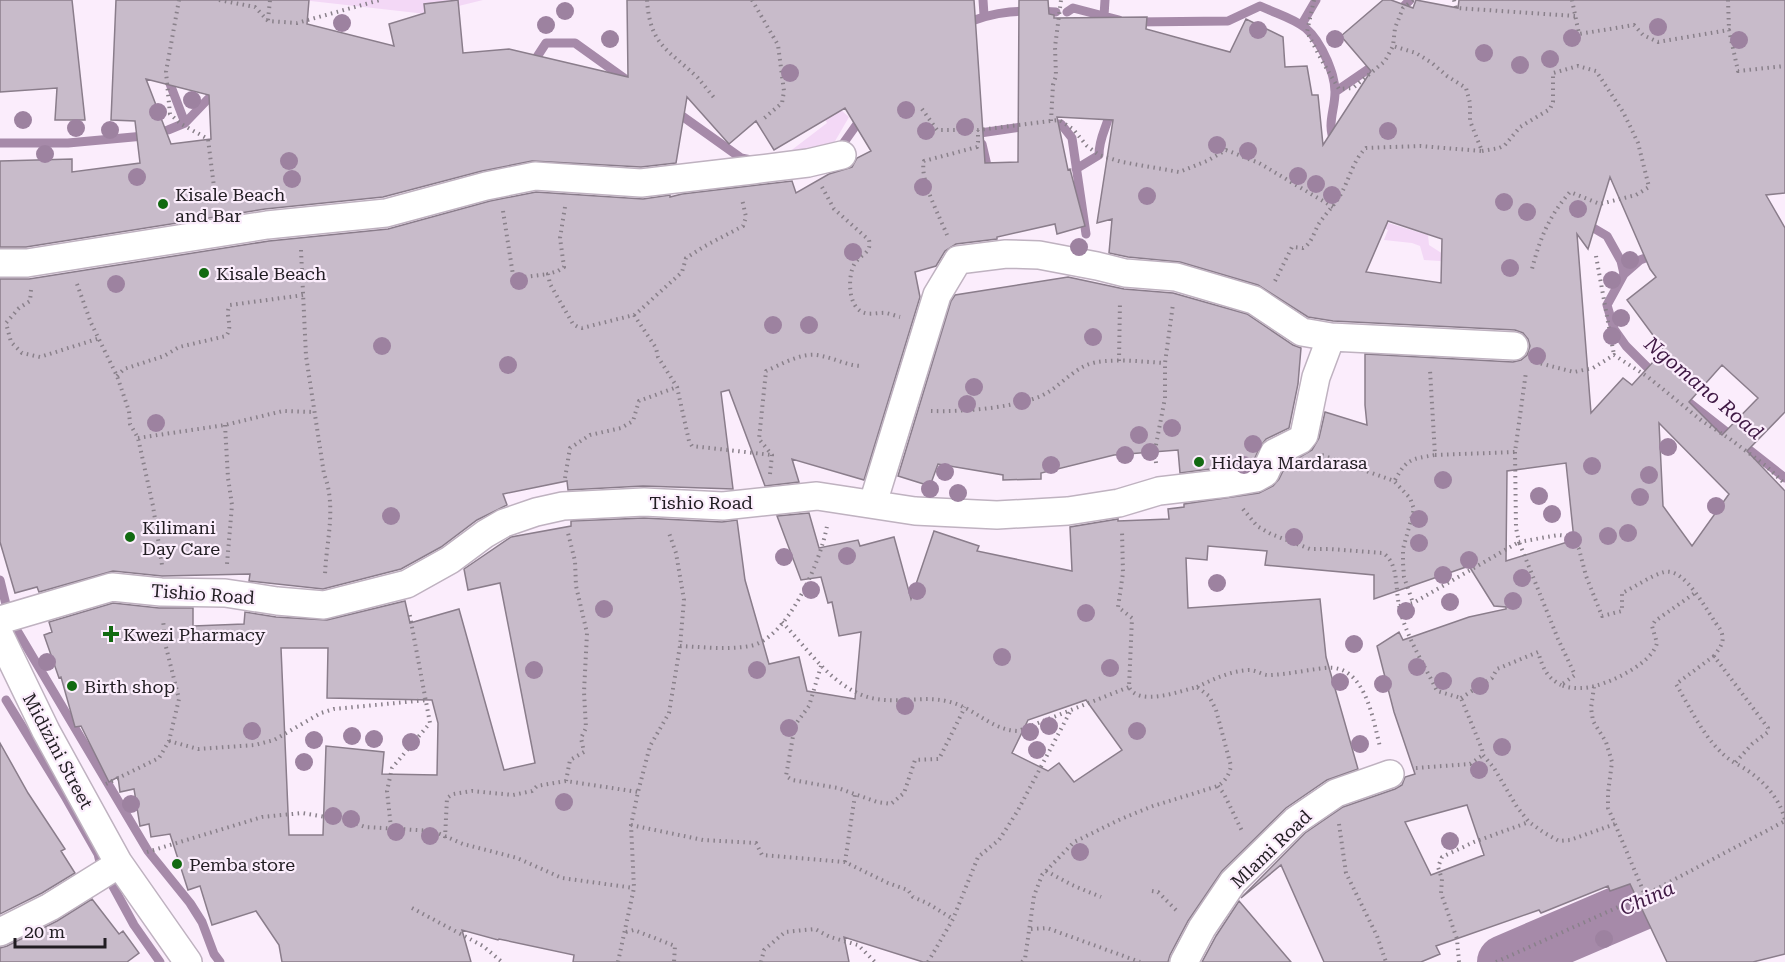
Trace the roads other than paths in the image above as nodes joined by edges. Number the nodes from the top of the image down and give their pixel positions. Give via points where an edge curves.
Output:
1 (842, 155) dead end
2 (0, 263) edge
3 (1332, 337) junction
4 (1514, 346) dead end
5 (873, 503) junction
6 (0, 620) edge
7 (0, 636) edge
8 (1390, 774) road end
9 (118, 863) junction
10 (0, 932) edge
11 (188, 962) edge
12 (1184, 962) edge

1 - 2 street via 808,163 641,183 535,176 386,213 220,231
3 - 4 street
3 - 5 street, Tishio Road via 1316,377 1304,435 1274,453 1262,475 1159,491 1119,503 1068,511 997,515 915,511
3 - 5 street via 1302,332 1254,300 1176,277 1125,273 1040,255 1006,254 958,260 937,295
5 - 6 street, Tishio Road via 817,496 723,506 563,506 504,523 407,584 324,605 225,593 112,587
7 - 9 street, Midizini Street via 46,731
8 - 12 street, Mlami Road via 1336,793 1295,821 1233,882
9 - 10 street via 50,907
9 - 11 street, Midizini Street

